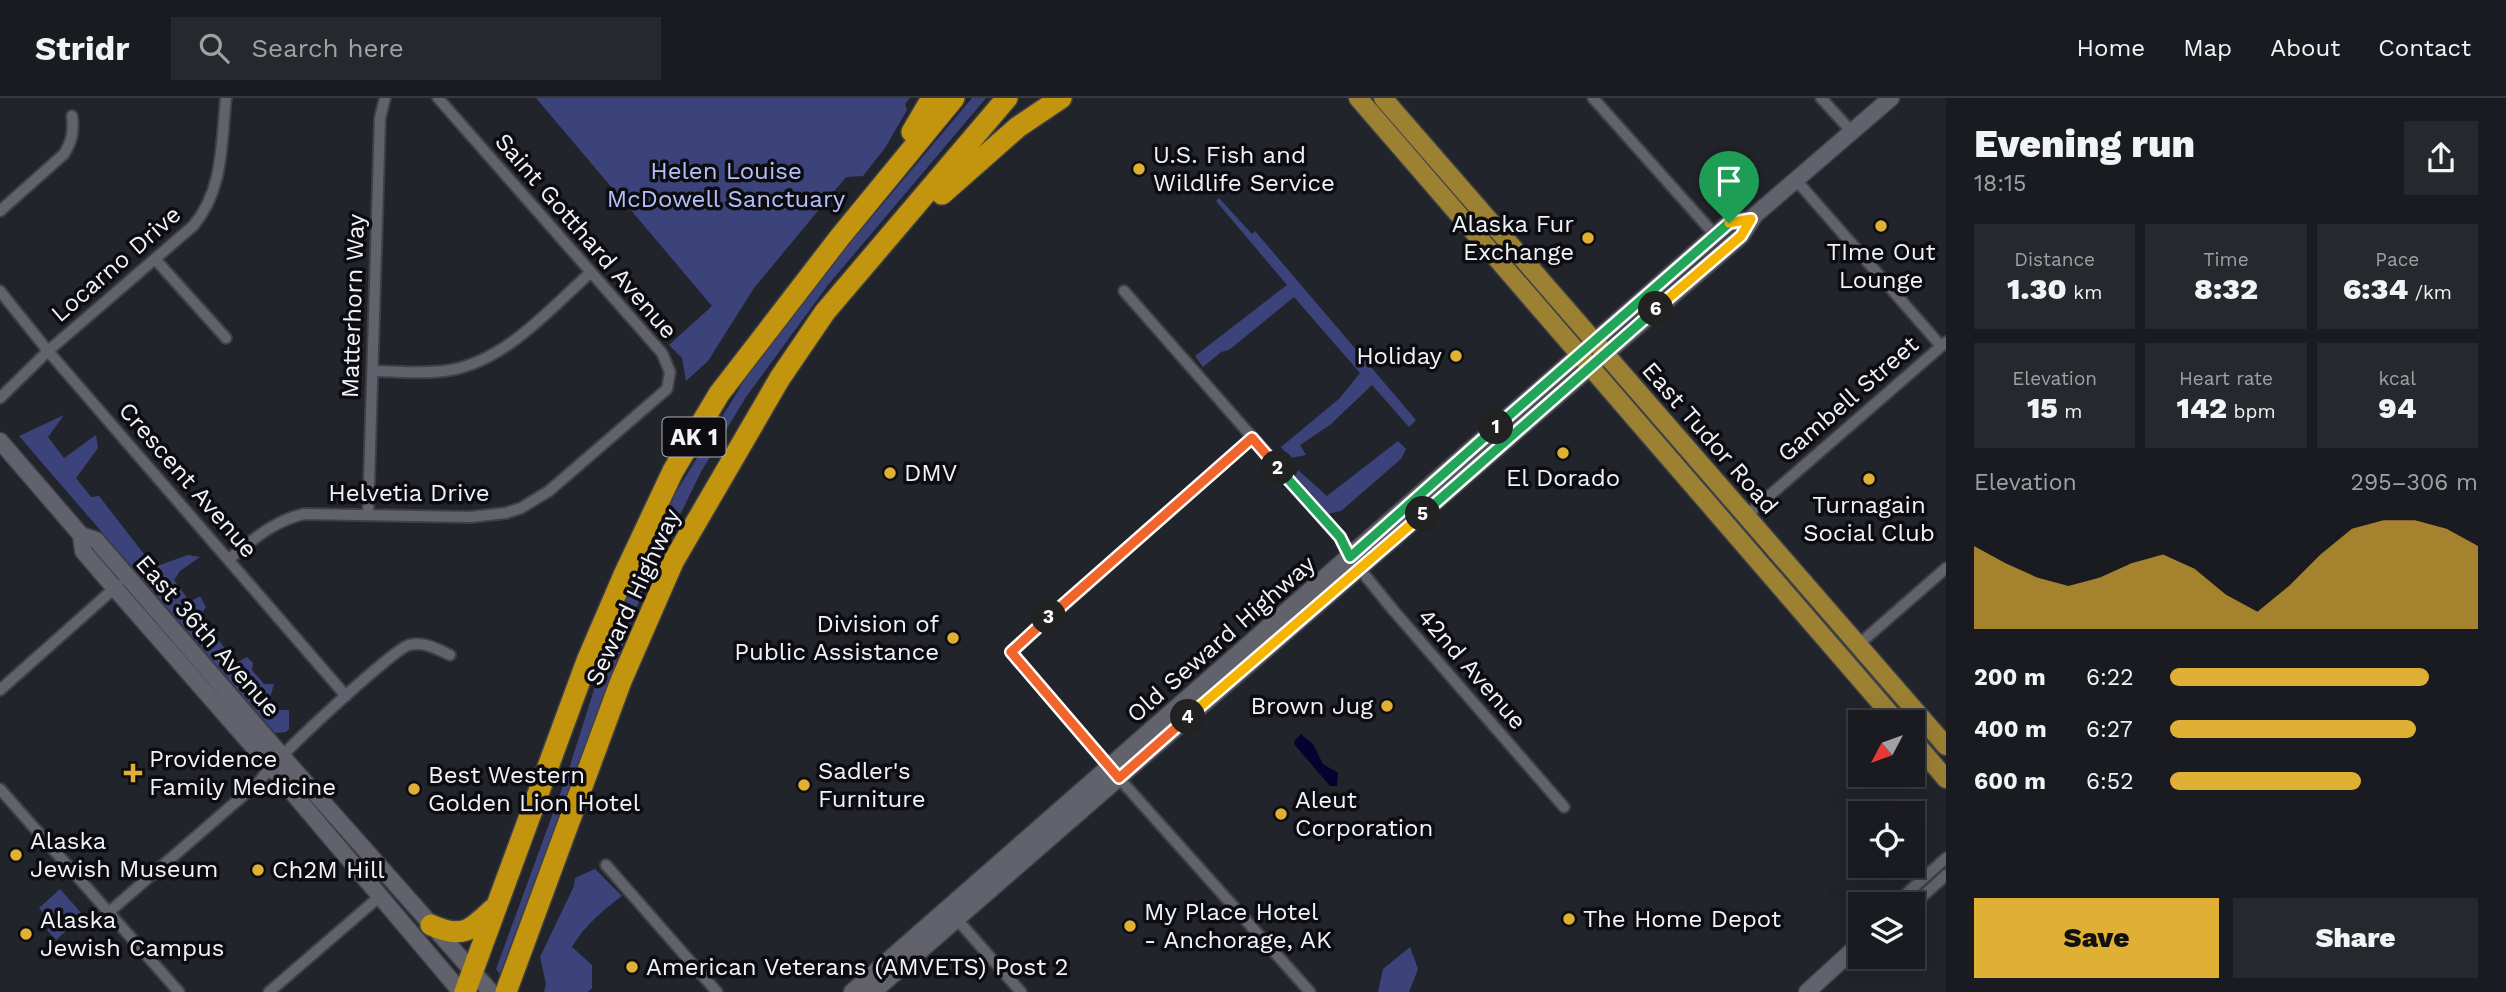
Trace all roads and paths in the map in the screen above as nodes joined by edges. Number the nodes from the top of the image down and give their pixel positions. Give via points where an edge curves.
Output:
1 (226, 98) edge
2 (385, 98) edge
3 (439, 98) edge
4 (932, 98) edge
5 (954, 98) edge
6 (1007, 98) edge
7 (1061, 98) edge
8 (1359, 98) edge
9 (1383, 98) edge
10 (1593, 98) edge
11 (1821, 98) edge
12 (1891, 98) edge
13 (72, 116) dead end
14 (1852, 132) junction
15 (1796, 180) junction
16 (0, 211) edge
17 (1751, 219) junction
18 (1716, 235) junction
19 (840, 237) junction
20 (155, 259) junction
21 (591, 272) junction
22 (0, 291) edge
23 (1125, 291) dead end
24 (825, 312) junction
25 (226, 338) dead end
26 (1944, 344) edge
27 (1599, 348) junction
28 (48, 351) junction
29 (1584, 361) junction
30 (373, 371) junction
31 (670, 372) joint
32 (0, 398) edge
33 (1252, 438) junction
34 (0, 441) edge
35 (368, 515) junction
36 (1746, 516) junction
37 (229, 559) junction
38 (1355, 563) junction
39 (1946, 568) edge
40 (121, 583) junction
41 (1858, 645) junction
42 (450, 655) dead end
43 (0, 690) edge
44 (346, 696) junction
45 (1887, 710) edge
46 (1946, 746) edge
47 (1925, 754) edge
48 (276, 761) junction
49 (1114, 772) junction
50 (1946, 779) edge
51 (0, 789) edge
52 (1564, 807) dead end
53 (1946, 858) edge
54 (606, 865) dead end
55 (1946, 875) edge
56 (1908, 892) edge
57 (1925, 894) edge
58 (379, 897) junction
59 (497, 905) junction
60 (109, 912) junction
61 (952, 914) junction
62 (431, 925) junction
63 (1848, 953) edge
64 (473, 972) junction
65 (861, 990) edge
66 (179, 992) edge
67 (269, 992) edge
68 (463, 992) edge
69 (491, 992) edge
70 (506, 992) edge
71 (717, 992) edge
72 (1021, 992) edge
73 (1310, 992) edge
74 (1807, 992) edge

1 - 20 street, Locarno Drive via 216,186 210,200 193,226
2 - 30 street, Matterhorn Way via 380,118
3 - 21 street, Saint Gotthard Avenue
4 - 19 highway
5 - 19 highway, Seward Highway / AK 1
6 - 24 highway, Seward Highway / AK 1
7 - 24 highway via 954,181
8 - 29 main road, East Tudor Road
9 - 27 main road, East Tudor Road
10 - 18 street
11 - 14 street
12 - 14 main road, Old Seward Highway
13 - 16 street via 74,130 64,154
14 - 15 main road, Old Seward Highway
15 - 17 main road, Old Seward Highway
15 - 26 street
17 - 18 main road, Old Seward Highway via 1729,223
17 - 27 main road, Old Seward Highway via 1741,236
18 - 27 main road, Old Seward Highway
19 - 59 highway, Seward Highway / AK 1 via 719,394 673,471 587,661
20 - 25 street
20 - 28 street, Locarno Drive
21 - 30 street via 515,339 475,362 442,371
21 - 31 street, Saint Gotthard Avenue via 662,353
22 - 28 street, Crescent Avenue
23 - 33 street, 42nd Avenue
24 - 70 highway, Seward Highway / AK 1 via 780,378 673,562 621,681
26 - 36 street, Gambell Street
27 - 29 main road, Old Seward Highway
27 - 36 main road, East Tudor Road
28 - 32 street, Locarno Drive
28 - 37 street, Crescent Avenue
29 - 38 main road, Old Seward Highway
29 - 45 main road, East Tudor Road
30 - 35 street, Matterhorn Way
31 - 35 street, Helvetia Drive via 661,395 550,491 521,508 487,516
33 - 38 street, 42nd Avenue via 1340,537
33 - 49 street via 1011,652
34 - 40 main road, East 36th Avenue via 81,535 83,551
35 - 37 street, Helvetia Drive via 289,517
36 - 41 main road, East Tudor Road
37 - 44 street, Crescent Avenue
38 - 49 main road, Old Seward Highway
38 - 52 street, 42nd Avenue
39 - 41 street
40 - 43 street
40 - 48 main road, East 36th Avenue
41 - 46 main road, East Tudor Road
42 - 44 street via 425,644 408,645
44 - 48 street
47 - 50 main road
48 - 58 main road, East 36th Avenue
48 - 60 street via 260,781
48 - 62 main road, East 36th Avenue
49 - 61 main road, Old Seward Highway
49 - 73 street
51 - 60 street
53 - 56 street
54 - 71 street
55 - 57 street
58 - 67 street
58 - 68 main road, East 36th Avenue
59 - 62 highway via 462,933 447,933
59 - 64 highway, Seward Highway / AK 1
60 - 66 street
61 - 65 main road, Old Seward Highway
61 - 72 street
62 - 64 main road, East 36th Avenue
63 - 74 main road
64 - 68 highway, Seward Highway / AK 1
64 - 69 main road, East 36th Avenue

